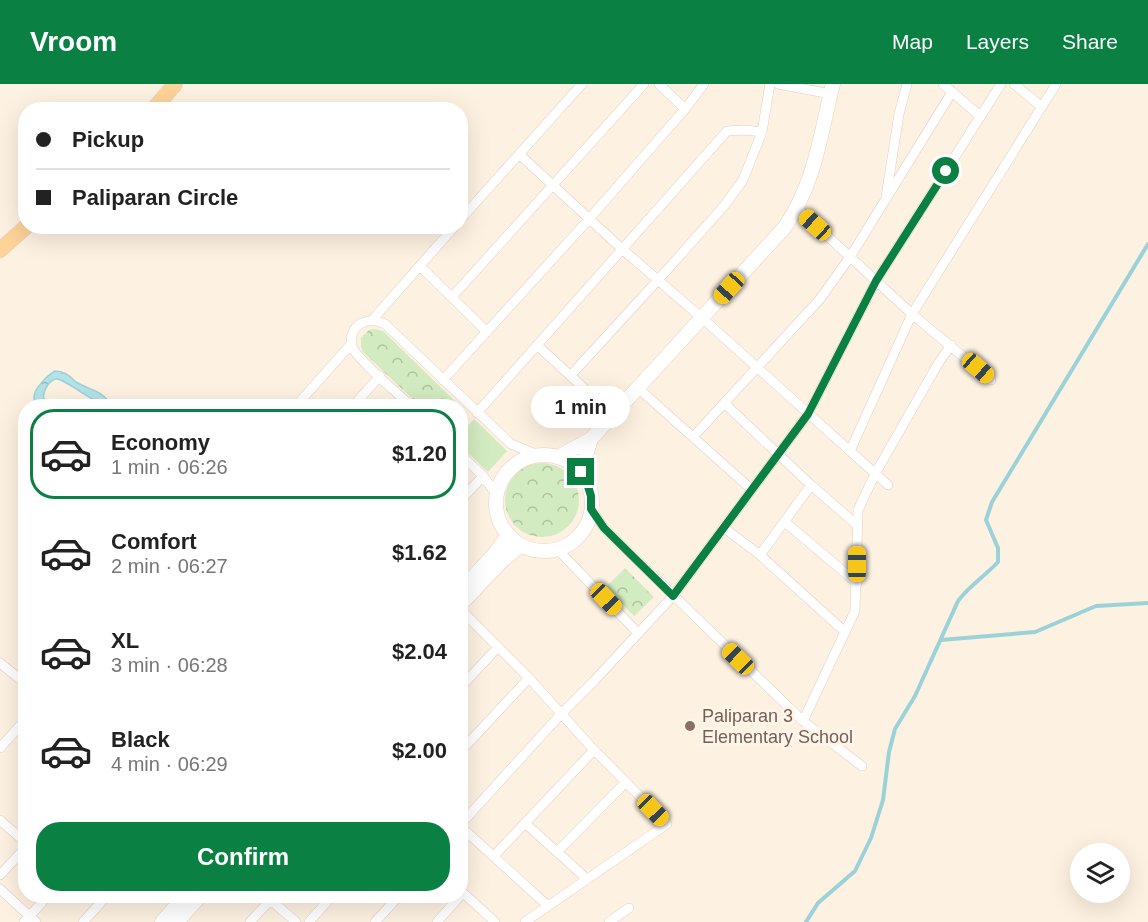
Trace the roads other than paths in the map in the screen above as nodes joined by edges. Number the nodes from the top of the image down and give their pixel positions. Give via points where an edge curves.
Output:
1 (175, 84) edge
2 (582, 84) edge
3 (644, 84) edge
4 (659, 84) edge
5 (704, 84) edge
6 (770, 84) edge
7 (778, 84) edge
8 (907, 84) edge
9 (943, 84) edge
10 (1001, 84) edge
11 (1014, 84) edge
12 (1056, 84) edge
13 (832, 89) edge
14 (952, 92) junction
15 (160, 102) edge
16 (1042, 107) junction
17 (685, 109) junction
18 (980, 116) junction
19 (762, 132) junction
20 (519, 154) junction
21 (554, 185) junction
22 (885, 201) junction
23 (798, 209) junction
24 (468, 211) edge
25 (590, 218) junction
26 (18, 234) edge
27 (448, 234) edge
28 (622, 249) junction
29 (0, 250) edge
30 (850, 257) junction
31 (420, 266) junction
32 (658, 280) junction
33 (876, 281) junction
34 (452, 297) junction
35 (912, 314) junction
36 (702, 318) junction
37 (373, 320) junction
38 (487, 332) junction
39 (351, 344) junction
40 (951, 345) junction
41 (538, 346) junction
42 (758, 368) junction
43 (571, 375) junction
44 (380, 376) junction
45 (443, 380) junction
46 (991, 380) dead end
47 (638, 388) junction
48 (302, 399) edge
49 (359, 399) edge
50 (404, 399) edge
51 (463, 399) edge
52 (724, 403) junction
53 (468, 404) edge
54 (477, 413) junction
55 (808, 414) junction
56 (613, 415) junction
57 (693, 437) junction
58 (591, 439) junction
59 (850, 451) junction
60 (777, 453) junction
61 (538, 455) junction
62 (558, 457) junction
63 (468, 462) edge
64 (581, 472) junction
65 (875, 474) junction
66 (483, 476) junction
67 (811, 485) junction
68 (888, 485) dead end
69 (751, 489) junction
70 (468, 492) edge
71 (497, 495) junction
72 (591, 509) junction
73 (785, 522) junction
74 (857, 525) junction
75 (723, 527) junction
76 (508, 534) junction
77 (521, 545) junction
78 (557, 549) junction
79 (760, 555) junction
80 (468, 582) edge
81 (857, 584) junction
82 (673, 596) junction
83 (468, 598) edge
84 (468, 615) edge
85 (845, 632) junction
86 (638, 633) junction
87 (498, 647) junction
88 (0, 663) edge
89 (18, 678) edge
90 (529, 678) junction
91 (468, 679) edge
92 (561, 714) junction
93 (803, 721) junction
94 (18, 728) edge
95 (468, 743) edge
96 (0, 748) edge
97 (594, 750) junction
98 (862, 766) dead end
99 (626, 782) junction
100 (468, 816) edge
101 (0, 820) edge
102 (525, 823) junction
103 (468, 832) edge
104 (18, 837) edge
105 (557, 852) junction
106 (18, 854) edge
107 (494, 856) junction
108 (0, 875) edge
109 (587, 879) junction
110 (0, 889) edge
111 (468, 899) edge
112 (43, 903) edge
113 (101, 903) edge
114 (179, 903) edge
115 (194, 903) edge
116 (265, 903) edge
117 (276, 903) edge
118 (326, 903) edge
119 (393, 903) edge
120 (453, 903) edge
121 (548, 906) junction
122 (629, 908) dead end
123 (30, 920) edge
124 (83, 922) edge
125 (162, 922) edge
126 (177, 922) edge
127 (250, 922) edge
128 (296, 922) edge
129 (309, 922) edge
130 (375, 922) edge
131 (437, 922) edge
132 (495, 922) edge
133 (525, 922) edge
134 (609, 922) edge

1 - 15 main road
2 - 20 street
3 - 21 street
4 - 17 street
5 - 17 street
6 - 19 street
7 - 13 street
8 - 22 street
9 - 14 street
10 - 18 street
11 - 16 street
12 - 16 street
13 - 23 street via 819,149
14 - 18 street
14 - 22 street
16 - 35 street
17 - 25 street
18 - 33 street
19 - 28 street via 727,131
19 - 32 street via 743,180
20 - 21 street
20 - 24 street
21 - 25 street
21 - 34 street
22 - 30 street
23 - 30 street
23 - 36 street
25 - 28 street
25 - 38 street
26 - 29 main road
27 - 31 street
28 - 32 street
28 - 41 street
30 - 33 street
30 - 42 street via 820,299
31 - 34 street
31 - 37 street
32 - 36 street
32 - 43 street
33 - 35 street
33 - 55 street
34 - 38 street
35 - 40 street
35 - 59 street
36 - 42 street
36 - 47 street
37 - 39 street via 357,326
37 - 45 street via 385,324
38 - 45 street
39 - 44 street
39 - 48 street
40 - 46 street
40 - 65 street
41 - 43 street
41 - 54 street
42 - 52 street
42 - 55 street
43 - 56 street
44 - 49 street
44 - 50 street
45 - 51 street
47 - 56 street
47 - 57 street
52 - 57 street
52 - 60 street
53 - 54 street
54 - 61 street via 511,444
55 - 59 street
55 - 60 street
56 - 58 street
57 - 69 street
58 - 62 street
58 - 64 street
59 - 65 street
60 - 67 street
60 - 69 street
61 - 62 street
61 - 71 street via 510,468
62 - 64 street
63 - 66 street
64 - 72 street via 589,490
65 - 68 street
65 - 74 street via 858,510
66 - 70 street
66 - 71 street
67 - 73 street
67 - 74 street
69 - 75 street
71 - 76 street via 498,516
72 - 78 street via 583,530
72 - 82 street via 604,528
73 - 79 street
73 - 81 street
74 - 81 street
75 - 79 street
75 - 82 street
76 - 77 street
76 - 80 street
77 - 78 street via 538,550
77 - 83 street
78 - 86 street
79 - 85 street
81 - 85 street via 855,611
82 - 86 street
82 - 93 street
84 - 87 street
85 - 93 street
86 - 92 street
87 - 90 street
87 - 91 street
88 - 89 street
90 - 92 street
90 - 95 street
92 - 97 street
92 - 100 street
93 - 98 street
94 - 96 street
97 - 99 street
97 - 102 street
99 - 105 street
99 - 109 street via 667,825
101 - 104 street
102 - 105 street
102 - 107 street
103 - 107 street
105 - 109 street
106 - 108 street
107 - 121 street
109 - 121 street
110 - 123 street
111 - 132 street
112 - 123 street
113 - 124 street
114 - 125 street
115 - 126 street
116 - 127 street
117 - 128 street
118 - 129 street
119 - 130 street
120 - 131 street
121 - 133 street
122 - 134 street

